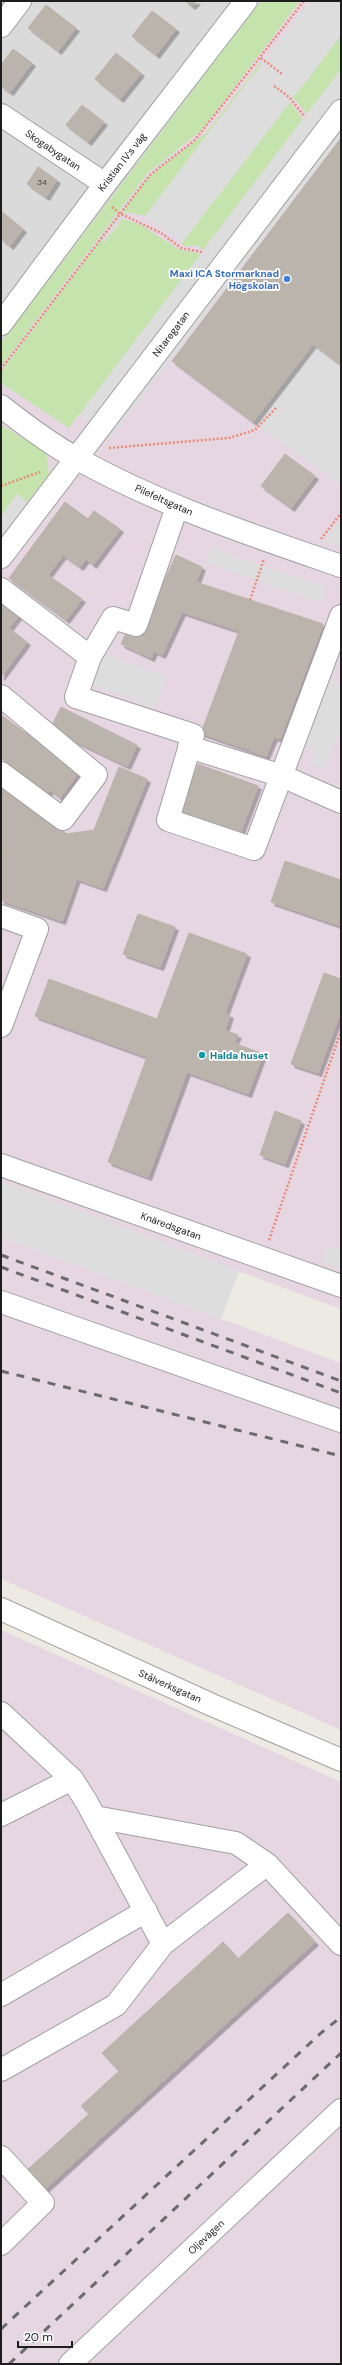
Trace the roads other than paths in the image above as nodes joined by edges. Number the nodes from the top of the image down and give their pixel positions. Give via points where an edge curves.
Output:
1 (20, 1) edge
2 (246, 1) edge
3 (1, 26) edge
4 (341, 111) edge
5 (1, 115) edge
6 (105, 184) junction
7 (1, 324) edge
8 (1, 406) edge
9 (75, 458) junction
10 (177, 507) junction
11 (1, 557) edge
12 (341, 566) edge
13 (1, 589) edge
14 (341, 616) edge
15 (90, 657) junction
16 (1, 696) edge
17 (189, 747) junction
18 (1, 773) edge
19 (282, 776) junction
20 (341, 802) edge
21 (1, 916) edge
22 (1, 1026) edge
23 (1, 1165) edge
24 (341, 1286) edge
25 (1, 1302) edge
26 (341, 1421) edge
27 (1, 1608) edge
28 (1, 1713) edge
29 (341, 1760) edge
30 (72, 1779) junction
31 (1, 1815) edge
32 (95, 1817) junction
33 (267, 1864) junction
34 (146, 1911) junction
35 (164, 1944) junction
36 (341, 1944) edge
37 (1, 1995) edge
38 (1, 2070) edge
39 (341, 2110) edge
40 (1, 2157) edge
41 (1, 2244) edge
42 (70, 2364) edge

1 - 3 street
2 - 6 street, Kristian IV:s väg
4 - 9 street, Nitaregatan
5 - 6 street, Skogabygatan
6 - 7 street, Kristian IV:s väg
8 - 9 street, Pilefeltsgatan
9 - 10 street, Pilefeltsgatan
9 - 11 street, Nitaregatan
10 - 12 street, Pilefeltsgatan
10 - 15 street via 136,625 113,618
13 - 15 street
14 - 19 street
15 - 17 street via 76,697 193,735
16 - 18 street via 96,775 63,819
17 - 19 street
17 - 19 street via 168,820 254,849
19 - 20 street
21 - 22 street via 37,928
23 - 24 street, Knäredsgatan
25 - 26 street
27 - 29 street, Stålverksgatan via 212,1705
28 - 30 street
30 - 31 street
30 - 32 street
32 - 33 street via 236,1843
32 - 34 street
33 - 35 street
33 - 36 street
34 - 35 street
34 - 37 street
35 - 38 street via 116,2005
39 - 42 street, Oljevägen
40 - 41 street via 44,2203

